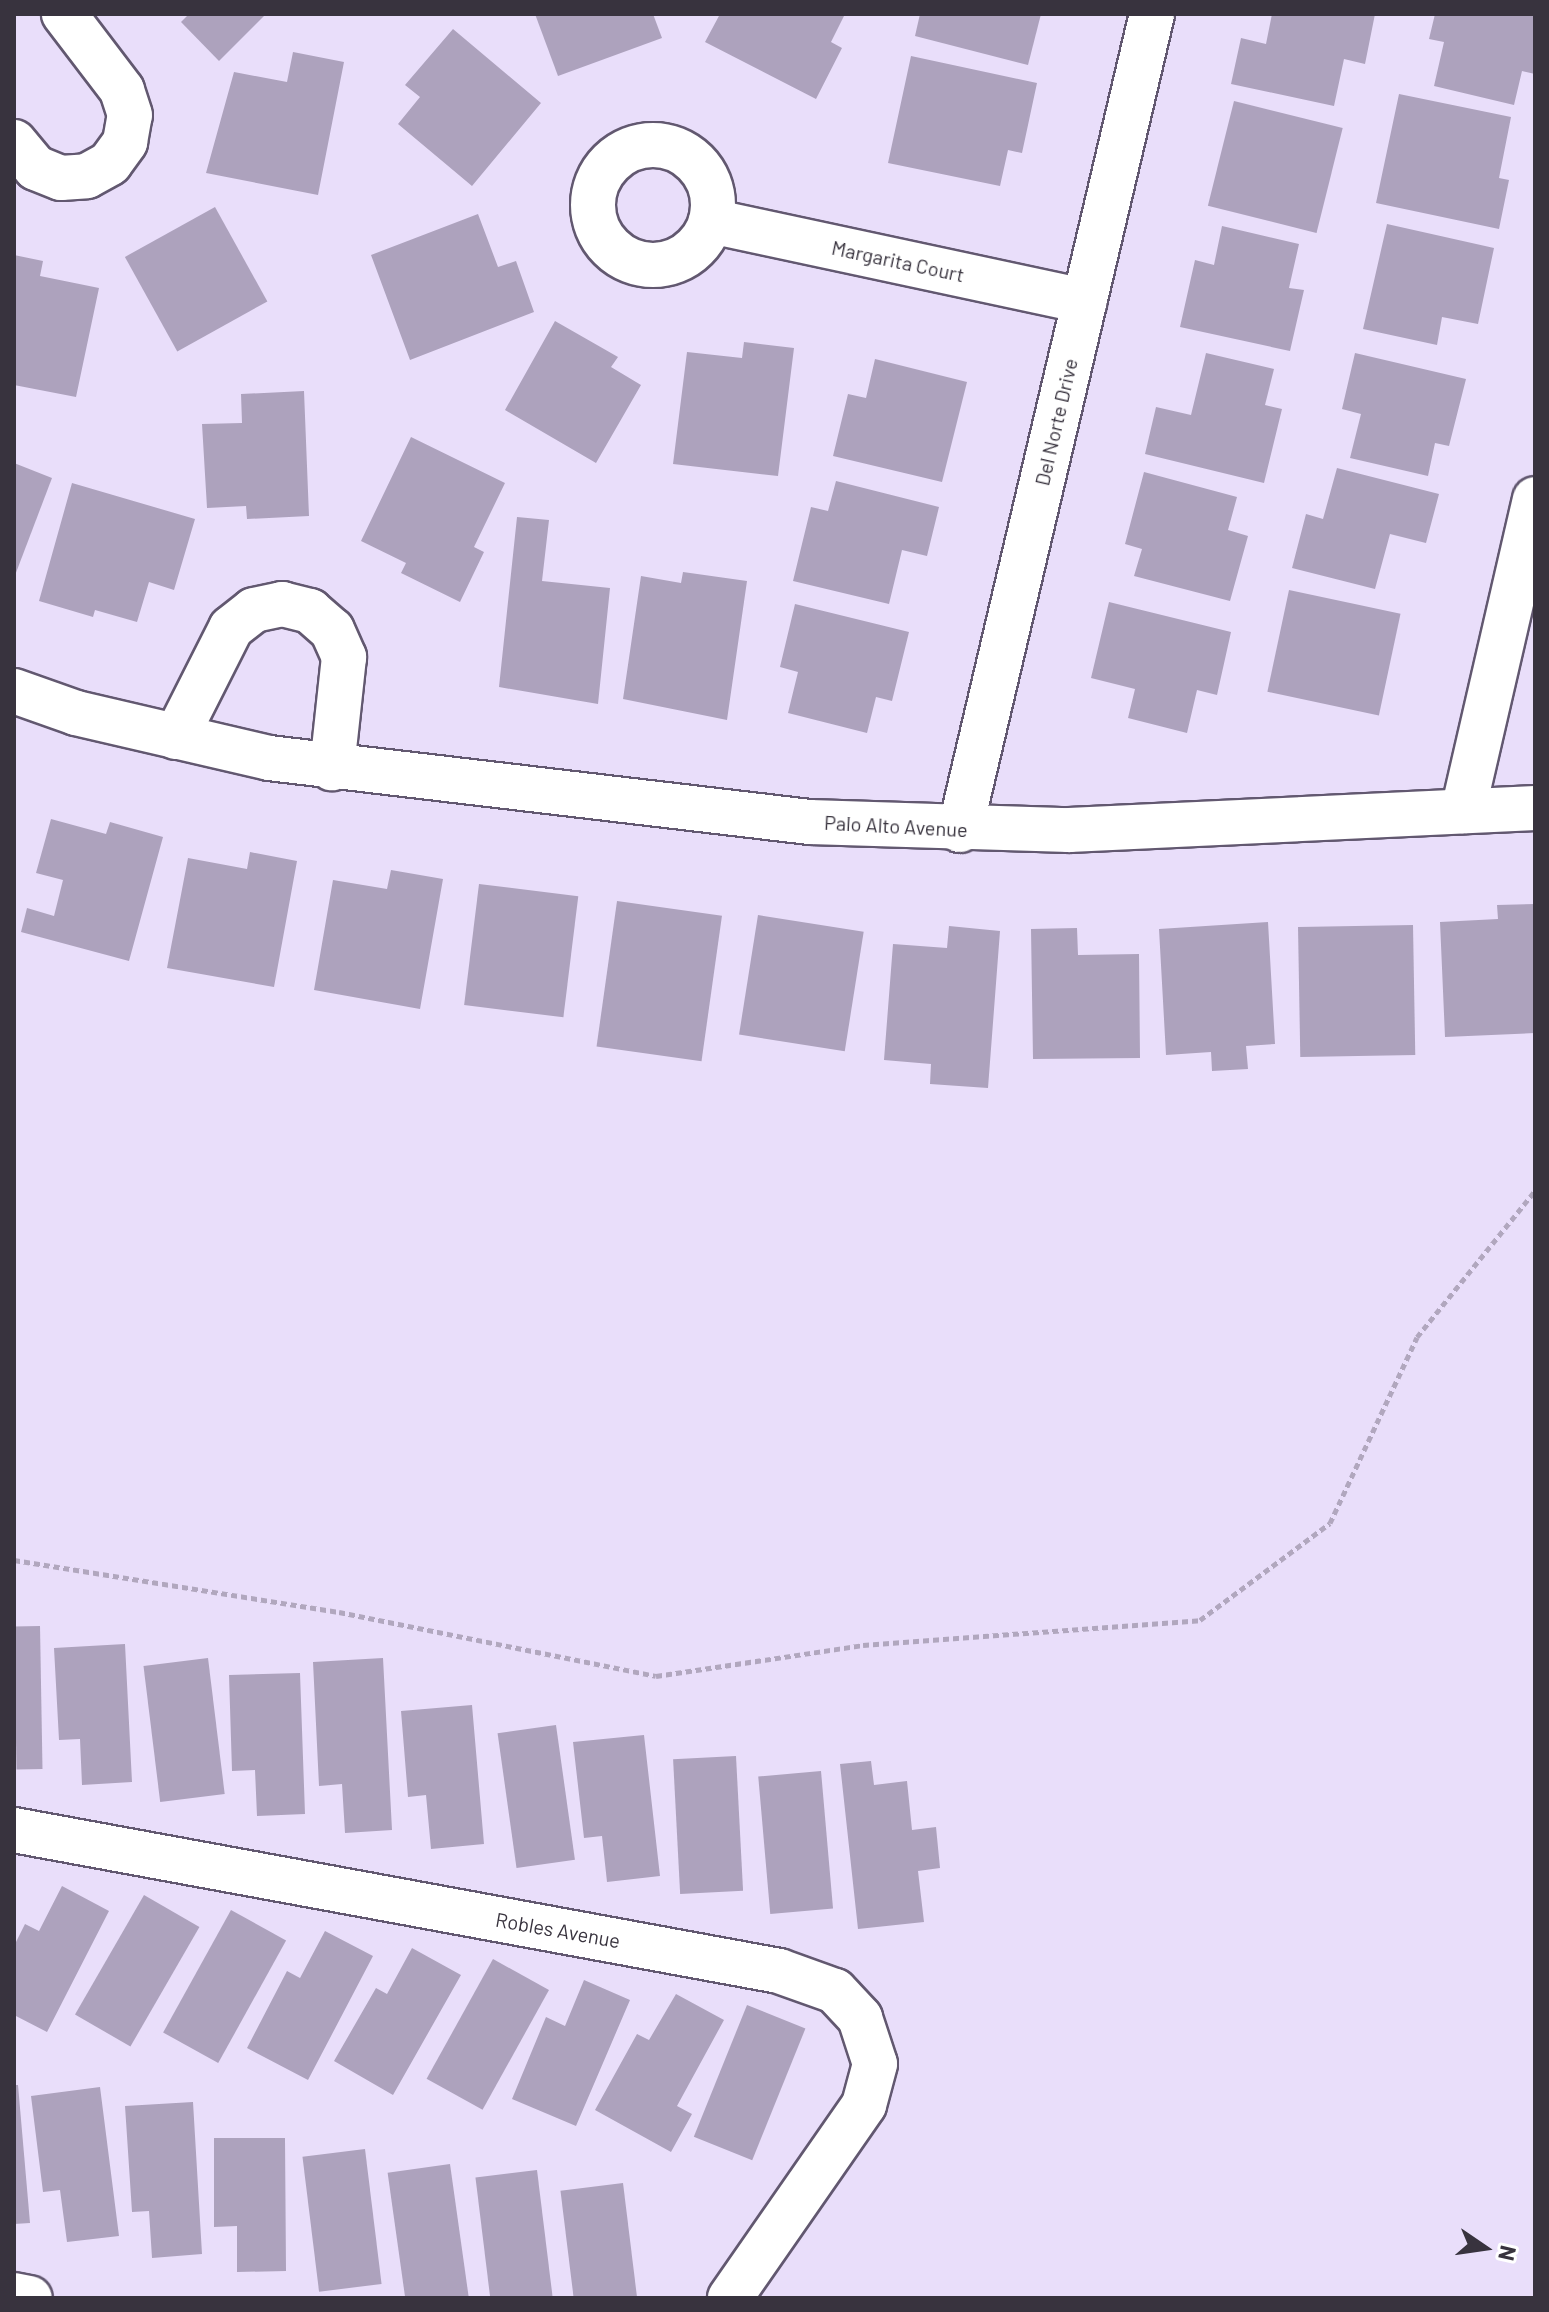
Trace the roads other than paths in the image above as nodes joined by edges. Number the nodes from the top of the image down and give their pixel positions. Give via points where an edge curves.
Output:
1 (64, 14) edge
2 (1152, 14) edge
3 (14, 142) edge
4 (711, 221) dead end
5 (1085, 301) junction
6 (1535, 499) edge
7 (14, 691) edge
8 (176, 737) junction
9 (332, 768) junction
10 (1535, 808) edge
11 (1463, 811) junction
12 (960, 830) junction
13 (14, 1830) edge
14 (14, 2295) edge
15 (30, 2298) edge
16 (730, 2298) edge

1 - 3 street via 122,90 130,115 125,142 110,163 87,176 61,178 36,168
2 - 5 street, Del Norte Drive
4 - 5 street, Margarita Court
5 - 12 street, Del Norte Drive
6 - 11 street
7 - 8 street, Palo Alto Avenue via 76,713
8 - 9 street, Palo Alto Avenue
8 - 9 street via 231,628 254,610 282,604 310,611 332,630 344,657
9 - 12 street, Palo Alto Avenue via 810,822
10 - 11 street, Palo Alto Avenue
11 - 12 street, Palo Alto Avenue via 1069,830
13 - 16 street, Robles Avenue via 779,1971 835,1991 860,2018 875,2064 864,2105
14 - 15 street

